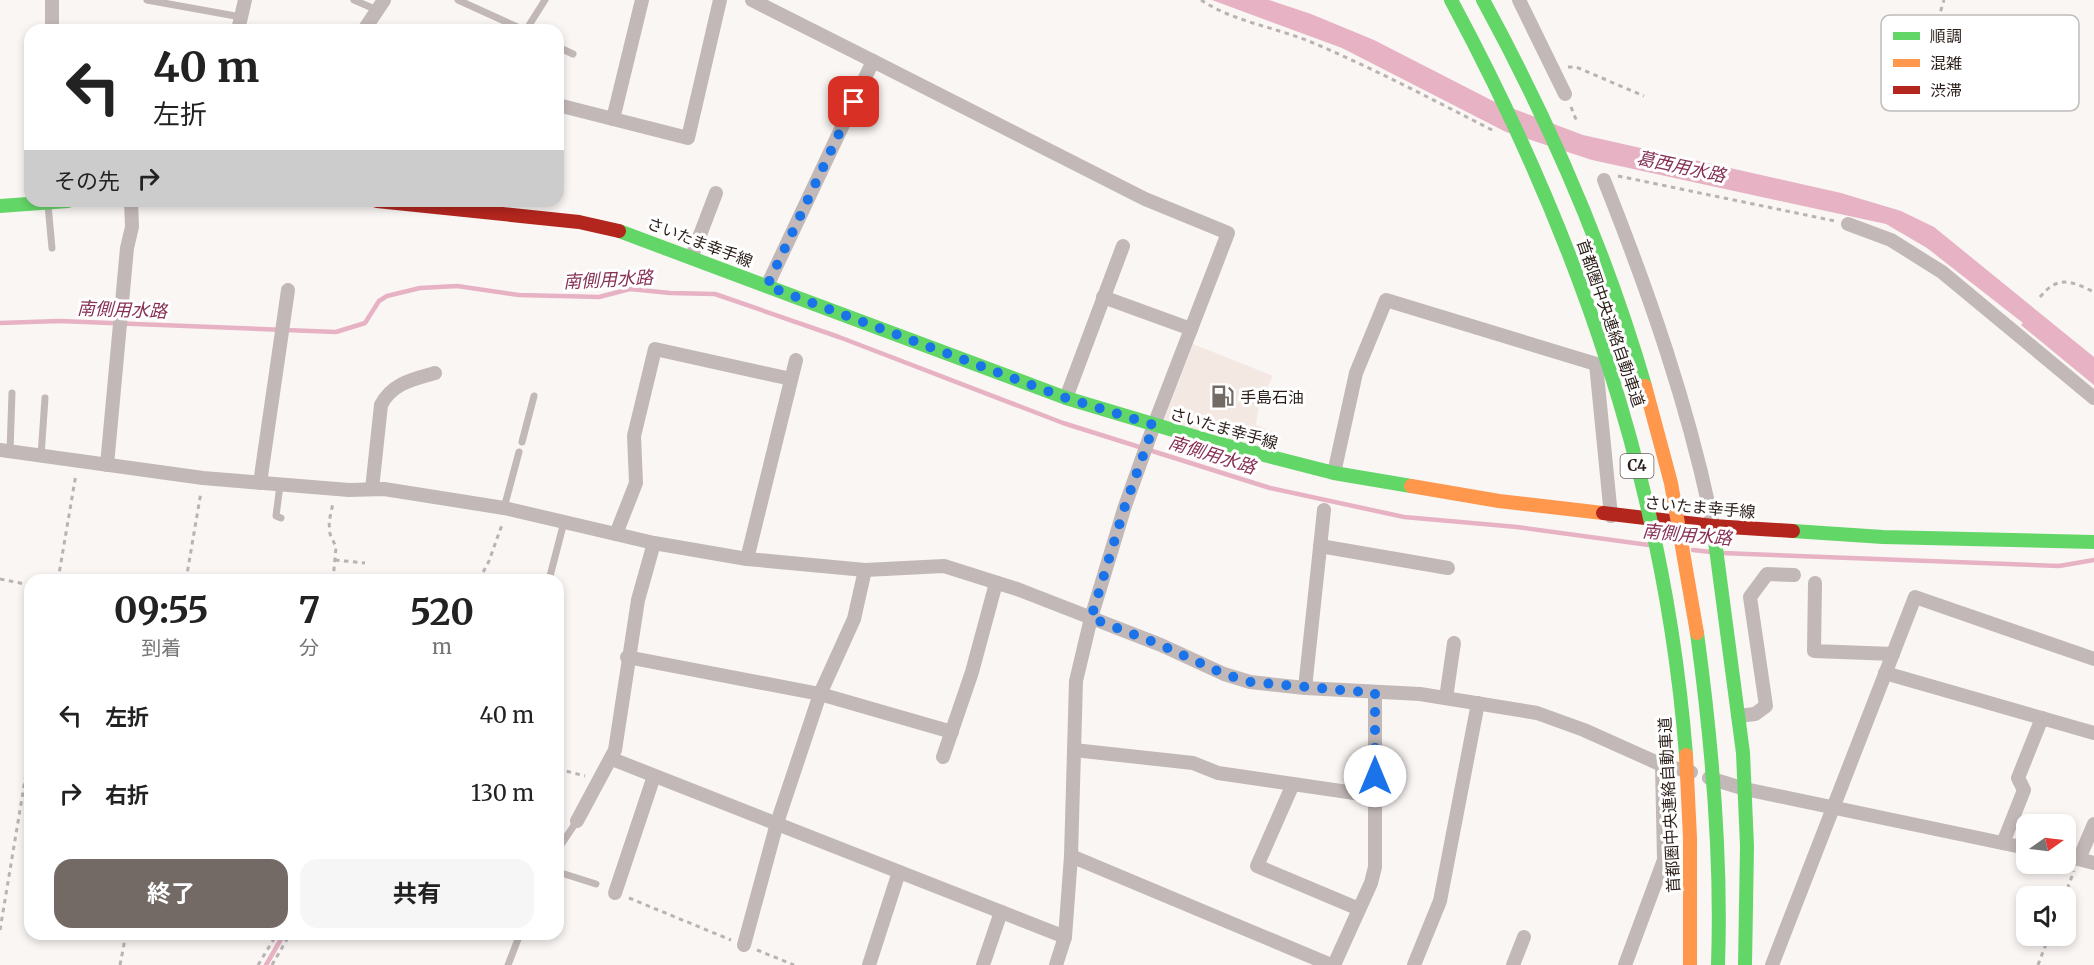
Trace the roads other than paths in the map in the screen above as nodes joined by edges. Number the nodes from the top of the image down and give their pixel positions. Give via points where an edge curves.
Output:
1 (52, 0) edge
2 (147, 0) edge
3 (245, 0) edge
4 (354, 0) edge
5 (458, 0) edge
6 (545, 0) edge
7 (642, 0) edge
8 (720, 0) edge
9 (752, 0) edge
10 (1451, 0) edge
11 (1483, 0) edge
12 (1519, 0) edge
13 (380, 5) edge
14 (240, 23) edge
15 (52, 24) edge
16 (368, 24) edge
17 (512, 24) edge
18 (529, 24) edge
19 (564, 50) edge
20 (573, 54) dead end
21 (873, 61) junction
22 (1565, 94) dead end
23 (564, 107) edge
24 (613, 119) junction
25 (1604, 180) dead end
26 (716, 193) dead end
27 (24, 204) edge
28 (0, 206) edge
29 (48, 207) edge
30 (131, 207) edge
31 (488, 207) edge
32 (506, 208) edge
33 (1848, 224) dead end
34 (1123, 246) dead end
35 (52, 248) dead end
36 (692, 256) junction
37 (767, 286) junction
38 (288, 290) dead end
39 (1103, 297) junction
40 (1191, 329) junction
41 (795, 360) dead end
42 (435, 373) dead end
43 (791, 379) junction
44 (12, 393) dead end
45 (534, 396) dead end
46 (45, 398) dead end
47 (1066, 398) junction
48 (2094, 398) edge
49 (1154, 425) junction
50 (522, 442) dead end
51 (5, 451) edge
52 (519, 452) dead end
53 (40, 456) junction
54 (107, 465) junction
55 (1334, 473) junction
56 (260, 483) junction
57 (280, 485) junction
58 (372, 489) junction
59 (504, 508) junction
60 (1324, 510) dead end
61 (1611, 516) junction
62 (281, 518) dead end
63 (564, 522) junction
64 (1713, 526) junction
65 (616, 534) junction
66 (2094, 542) edge
67 (654, 543) junction
68 (1320, 546) junction
69 (747, 560) junction
70 (1448, 568) dead end
71 (865, 570) junction
72 (551, 574) edge
73 (1794, 575) dead end
74 (996, 583) junction
75 (1815, 583) dead end
76 (1091, 618) junction
77 (1454, 643) dead end
78 (1893, 654) junction
79 (627, 657) junction
80 (2094, 659) edge
81 (1885, 673) junction
82 (1305, 688) junction
83 (1375, 693) junction
84 (820, 694) junction
85 (1446, 698) junction
86 (1478, 703) junction
87 (1738, 716) junction
88 (2042, 718) junction
89 (952, 732) junction
90 (2094, 733) edge
91 (1074, 750) junction
92 (943, 757) dead end
93 (612, 759) junction
94 (1662, 765) junction
95 (654, 776) junction
96 (1293, 784) junction
97 (1744, 789) junction
98 (1375, 796) junction
99 (1833, 807) junction
100 (577, 821) joint
101 (777, 823) junction
102 (2094, 824) edge
103 (1747, 828) junction
104 (564, 840) edge
105 (2003, 843) junction
106 (2016, 846) edge
107 (2076, 851) edge
108 (1071, 856) junction
109 (2076, 858) edge
110 (2094, 863) edge
111 (899, 872) junction
112 (564, 874) edge
113 (596, 884) dead end
114 (615, 892) road end
115 (1359, 909) junction
116 (1001, 912) junction
117 (1065, 937) junction
118 (1524, 937) dead end
119 (518, 940) edge
120 (744, 945) road end
121 (508, 965) edge
122 (869, 965) edge
123 (982, 965) edge
124 (1056, 965) edge
125 (1332, 965) edge
126 (1414, 965) edge
127 (1513, 965) edge
128 (1626, 965) edge
129 (1690, 965) edge
130 (1718, 965) edge
131 (1745, 965) edge
132 (1772, 965) edge

1 - 15 street
2 - 14 lane
3 - 14 street
4 - 13 lane
5 - 17 lane
6 - 18 lane
7 - 24 street
8 - 24 street via 688,138
9 - 21 street
10 - 129 main road, 首都圏中央連絡自動車道 / C4, bridge via 1492,71 1572,256 1616,381 1643,489 1671,628 1682,721 1689,829
11 - 130 main road, 首都圏中央連絡自動車道 / C4, bridge via 1540,110 1582,211 1624,322 1671,482 1688,568 1706,706 1715,807
12 - 22 street
13 - 16 street
19 - 20 lane
21 - 37 street
21 - 40 street via 1145,199 1228,233
23 - 24 street
25 - 64 street via 1676,378
26 - 36 street
27 - 28 main road
29 - 35 lane
30 - 54 street
31 - 32 main road, さいたま幸手線
32 - 36 main road, さいたま幸手線 via 605,227
33 - 48 street via 1891,240 1942,272
34 - 39 street
36 - 37 main road, さいたま幸手線
37 - 47 main road, さいたま幸手線
38 - 56 street
39 - 40 street
39 - 47 street
40 - 49 street
41 - 43 street
42 - 58 street via 412,378 385,397
43 - 65 street via 655,349 634,436 636,483
43 - 69 street
44 - 51 lane
45 - 50 lane
46 - 53 lane
47 - 49 main road, さいたま幸手線
49 - 55 main road, さいたま幸手線
49 - 76 street
51 - 53 street
52 - 59 lane
53 - 54 street
54 - 56 street
55 - 61 main road, さいたま幸手線
55 - 61 street via 1356,373 1386,300 1596,364
56 - 57 street
57 - 58 street
57 - 62 lane via 276,516
58 - 59 street
59 - 63 street
60 - 68 street
61 - 64 main road, さいたま幸手線
63 - 65 street
63 - 72 lane
64 - 66 main road, さいたま幸手線 via 1883,537
64 - 87 main road
65 - 67 street
67 - 69 street
67 - 79 street
68 - 70 street
68 - 82 street
69 - 71 street
71 - 74 street via 944,566
71 - 84 street via 855,619
73 - 87 street via 1767,574 1750,597 1766,706 1755,714
74 - 76 street
74 - 89 street
75 - 78 street via 1814,651
76 - 82 street via 1224,674 1250,682
76 - 91 street via 1076,681
77 - 85 street
78 - 80 street via 1915,597
78 - 81 street
79 - 84 street
79 - 93 street
81 - 88 street
81 - 99 street
82 - 83 street
83 - 85 street
83 - 98 street
84 - 89 street
84 - 101 street
85 - 86 street
86 - 94 street via 1537,713
86 - 126 street via 1440,901
87 - 97 main road
88 - 90 street
88 - 105 street via 2018,778 2024,790
89 - 92 street
91 - 96 street via 1193,763 1218,773
91 - 108 street
93 - 95 street
93 - 100 street
94 - 97 street
94 - 128 street via 1664,860
95 - 101 street
95 - 114 street
96 - 98 street
96 - 115 street via 1257,866
97 - 99 street
97 - 103 main road
98 - 115 street via 1375,867
99 - 105 street
99 - 132 street
100 - 104 lane
101 - 111 street
101 - 120 street
102 - 107 street
103 - 130 main road via 1730,928
103 - 131 main road
105 - 106 street
108 - 117 street
108 - 125 street
109 - 110 street
111 - 116 street
111 - 122 street
112 - 113 lane
115 - 125 street
116 - 117 street
116 - 123 street
117 - 124 street
118 - 127 street
119 - 121 lane

